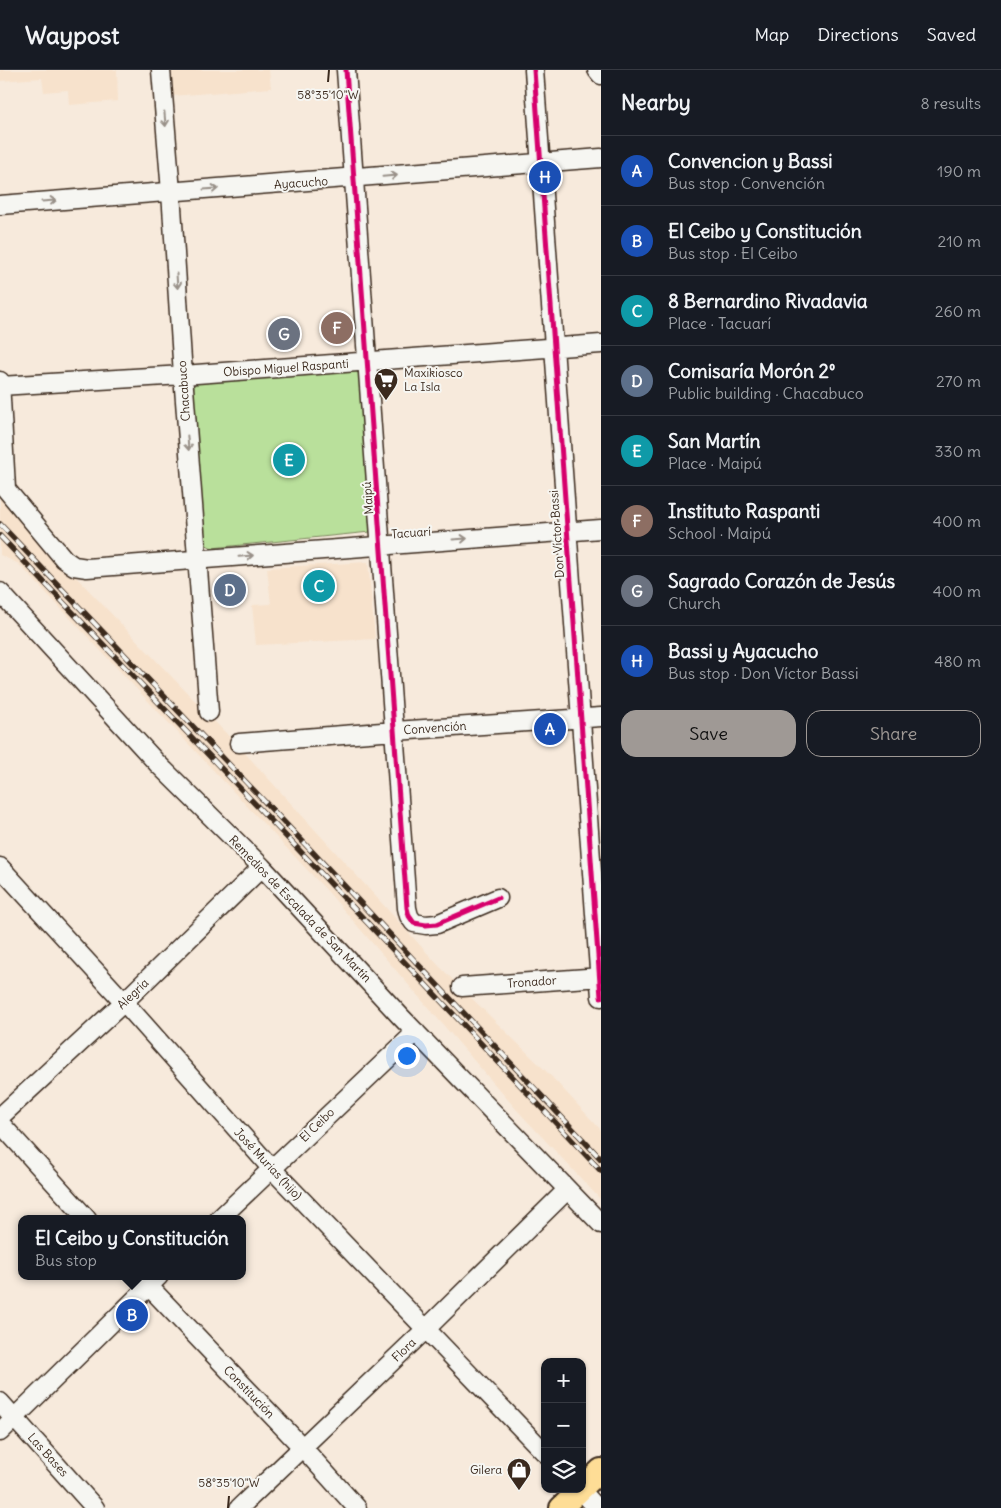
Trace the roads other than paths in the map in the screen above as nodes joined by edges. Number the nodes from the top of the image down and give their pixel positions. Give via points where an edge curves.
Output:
1 (161, 70) edge
2 (346, 70) edge
3 (534, 70) edge
4 (597, 70) edge
5 (601, 74) edge
6 (601, 158) edge
7 (541, 163) junction
8 (355, 178) junction
9 (171, 192) junction
10 (0, 205) edge
11 (601, 344) edge
12 (554, 347) junction
13 (368, 361) junction
14 (183, 375) junction
15 (0, 381) edge
16 (0, 386) edge
17 (3, 485) edge
18 (601, 529) edge
19 (567, 531) junction
20 (380, 545) junction
21 (198, 560) junction
22 (0, 592) edge
23 (209, 712) dead end
24 (601, 717) edge
25 (580, 718) junction
26 (395, 730) junction
27 (239, 743) dead end
28 (0, 867) edge
29 (262, 868) junction
30 (498, 898) dead end
31 (600, 977) edge
32 (462, 987) dead end
33 (601, 997) edge
34 (124, 1002) junction
35 (416, 1032) junction
36 (0, 1117) edge
37 (0, 1123) edge
38 (272, 1169) junction
39 (567, 1190) junction
40 (83, 1215) edge
41 (223, 1215) edge
42 (601, 1224) edge
43 (149, 1280) edge
44 (425, 1330) junction
45 (0, 1402) edge
46 (15, 1418) junction
47 (0, 1432) edge
48 (303, 1448) junction
49 (541, 1449) edge
50 (601, 1470) edge
51 (586, 1484) edge
52 (577, 1493) edge
53 (584, 1493) edge
54 (96, 1508) edge
55 (238, 1508) edge
56 (357, 1508) edge
57 (561, 1508) edge
58 (597, 1508) edge

1 -> 9 street, Chacabuco
2 - 8 street, Maipú
3 - 7 street, Don Víctor Bassi
4 - 5 street
6 - 7 street, Ayacucho
8 -> 7 street, Ayacucho
7 - 12 street, Don Víctor Bassi
9 -> 8 street, Ayacucho
8 - 13 street, Maipú
10 -> 9 street, Ayacucho
9 -> 14 street, Chacabuco
11 - 12 street, Obispo Miguel Raspanti
12 - 13 street, Obispo Miguel Raspanti
12 - 19 street, Don Víctor Bassi
13 - 14 street, Obispo Miguel Raspanti
13 - 20 street, Maipú
14 - 16 street, Obispo Miguel Raspanti
14 -> 21 street, Chacabuco
15 - 16 street
16 - 17 street
17 - 21 street, Tacuarí via 64,559 74,566 86,568
18 - 19 street, Tacuarí
20 -> 19 street, Tacuarí
19 - 25 street, Don Víctor Bassi
21 -> 20 street, Tacuarí
20 - 26 street, Maipú
21 - 23 street, Chacabuco
22 - 29 street, Remedios de Escalada de San Martín via 157,764
24 - 25 street, Convención
25 - 26 street, Convención
25 - 31 street, Don Víctor Bassi
26 - 27 street, Convención
26 - 30 street, Maipú via 407,908 414,923 437,924
28 - 34 street, José Murias (hijo)
29 - 34 street, Alegría
29 - 35 street, Remedios de Escalada de San Martín
31 - 32 street, Tronador
31 - 33 street, Don Víctor Bassi
34 - 36 street, Alegría
34 - 38 street, José Murias (hijo)
35 - 38 street, El Ceibo
35 - 39 street, Remedios de Escalada de San Martín
37 - 40 street
38 - 41 street, El Ceibo
38 - 44 street, José Murias (hijo)
39 - 42 street, Remedios de Escalada de San Martín
39 - 44 street, Flora
43 - 46 street
43 - 48 street, Constitución
44 - 48 street, Flora
44 - 49 street, José Murias (hijo)
45 - 46 street, Las Bases
46 - 47 street
46 - 54 street, Las Bases
48 - 55 street, Flora
48 - 56 street, Constitución
50 - 51 main road
52 - 57 main road
53 - 58 street

